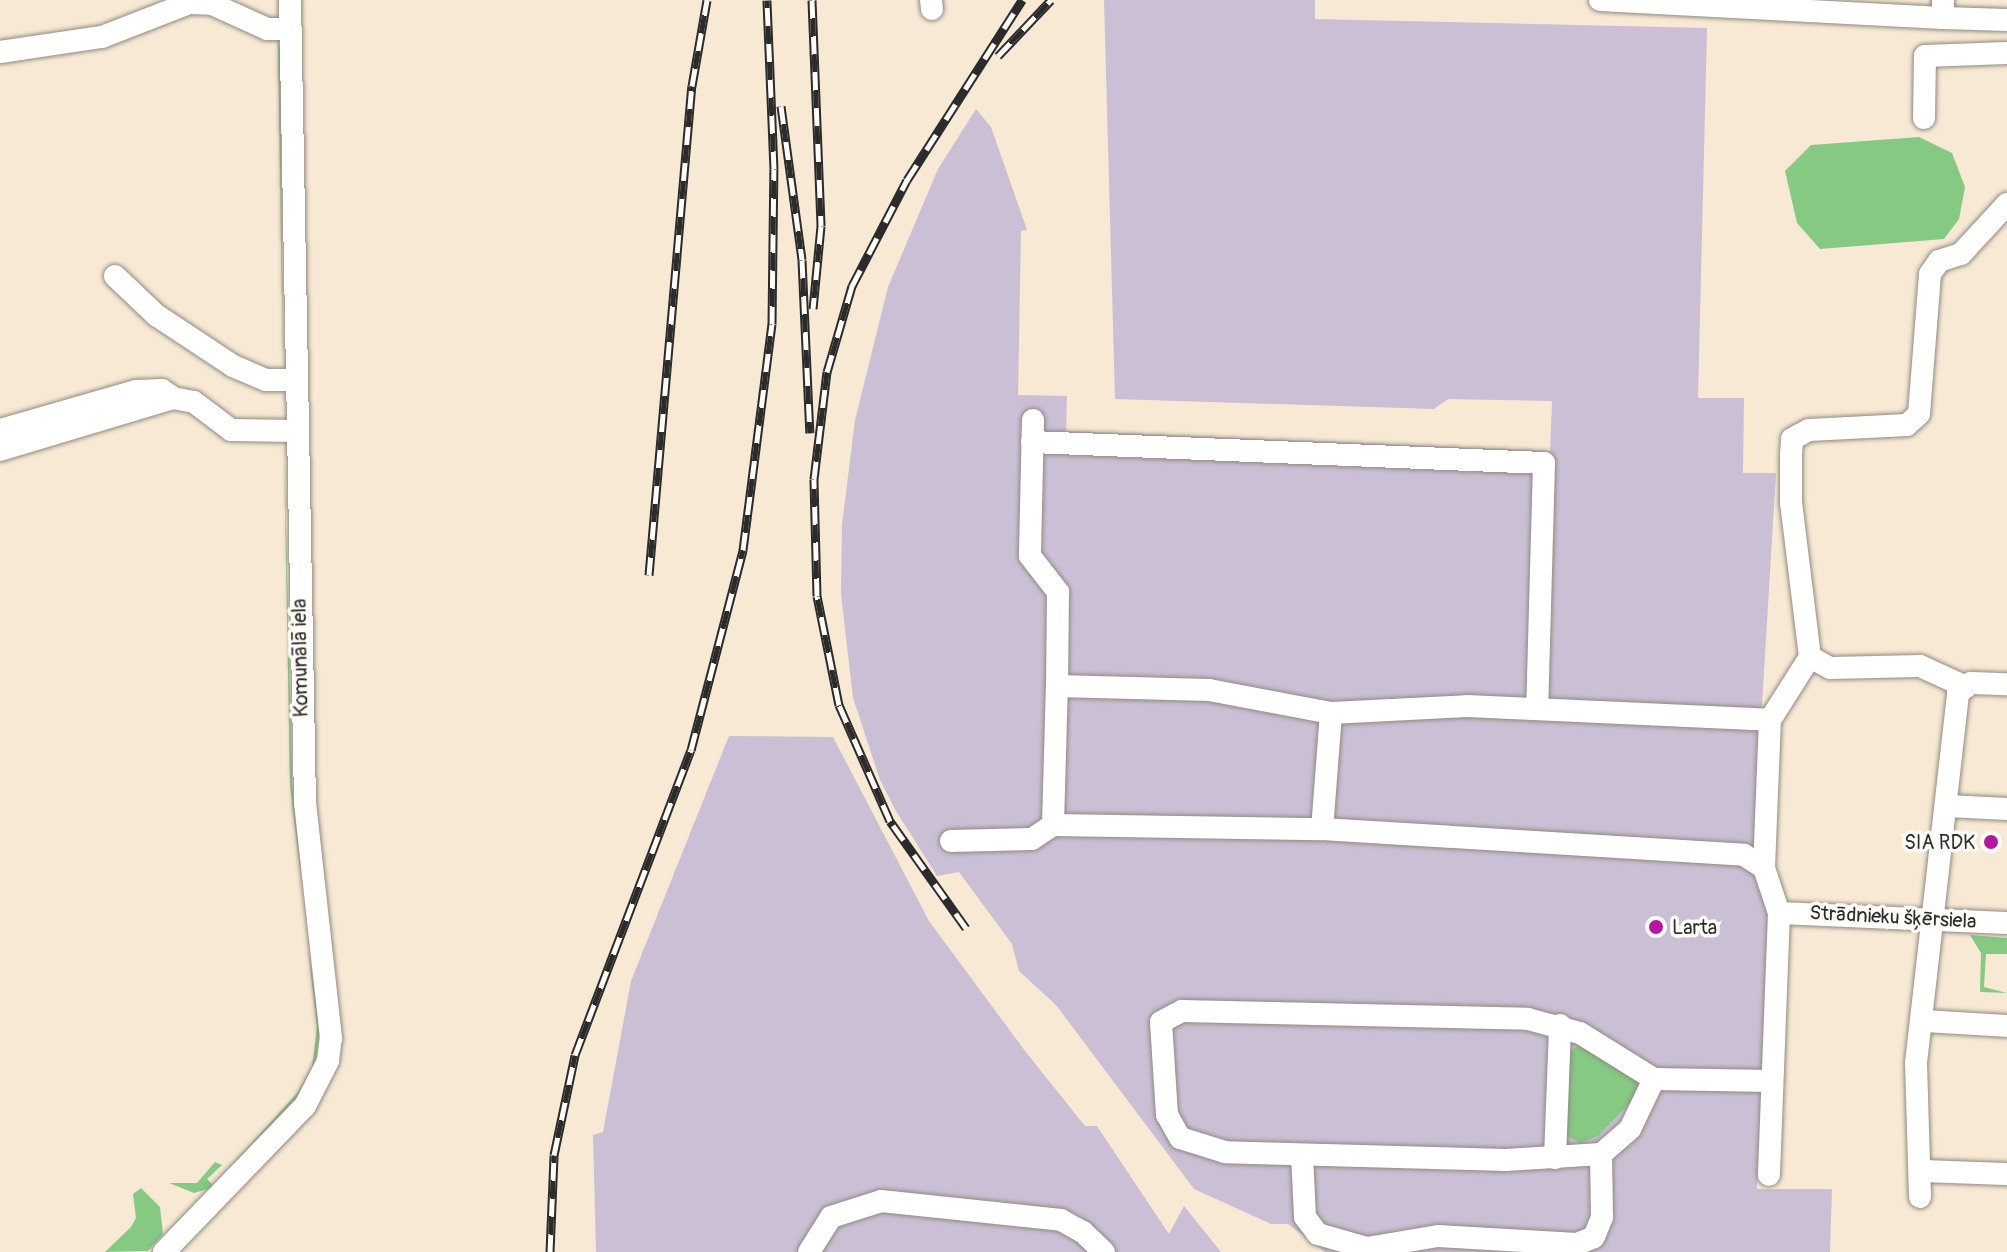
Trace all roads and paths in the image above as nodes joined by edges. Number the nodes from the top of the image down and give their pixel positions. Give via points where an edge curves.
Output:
1 (290, 0) edge
2 (1600, 0) edge
3 (1943, 9) edge
4 (2007, 20) edge
5 (291, 29) junction
6 (0, 52) edge
7 (2007, 53) edge
8 (1924, 118) dead end
9 (2007, 204) edge
10 (115, 276) dead end
11 (296, 380) junction
12 (173, 398) junction
13 (0, 430) edge
14 (296, 431) junction
15 (0, 450) edge
16 (1810, 657) junction
17 (2007, 684) edge
18 (1057, 686) junction
19 (1966, 687) junction
20 (1537, 709) junction
21 (1331, 713) junction
22 (1770, 720) junction
23 (1948, 806) junction
24 (2007, 809) edge
25 (1053, 825) junction
26 (1322, 829) junction
27 (951, 841) dead end
28 (1764, 868) junction
29 (1779, 913) junction
30 (1930, 920) junction
31 (2007, 923) edge
32 (1923, 1021) junction
33 (1560, 1025) junction
34 (2007, 1026) edge
35 (1654, 1079) junction
36 (1771, 1081) junction
37 (1601, 1154) junction
38 (1302, 1155) junction
39 (1555, 1158) junction
40 (1921, 1171) junction
41 (2007, 1174) edge
42 (1769, 1175) dead end
43 (1920, 1197) dead end
44 (164, 1252) edge
45 (809, 1252) edge
46 (1104, 1252) edge

1 - 5 street, Komunālā iela
2 - 3 street
3 - 4 street
5 - 6 street via 267,29 212,4 189,3 102,37
5 - 11 street, Komunālā iela
7 - 8 street via 1925,56
9 - 16 street via 1961,254 1939,261 1930,274 1919,414 1907,425 1809,430 1792,439 1791,503
10 - 11 street via 156,315 233,366 266,380
11 - 14 street, Komunālā iela
12 - 13 street via 162,390 136,391
12 - 14 street via 194,402 231,430
12 - 15 street
14 - 44 street, Komunālā iela via 305,803 331,1038 328,1061 305,1106
16 - 19 street via 1830,668 1920,666
16 - 22 street
17 - 19 street
18 - 20 street via 1058,592 1030,556 1033,431 1544,463
18 - 21 street via 1209,690
18 - 25 street
19 - 23 street via 1958,693
20 - 21 street via 1467,706
20 - 22 street
21 - 26 street
22 - 28 street
23 - 24 street
23 - 30 street
25 - 26 street
25 - 27 street via 1032,839
26 - 28 street via 1744,855
28 - 29 street
29 - 30 street, Strādnieku šķērsiela
29 - 36 street
30 - 31 street, Strādnieku šķērsiela
30 - 32 street
32 - 34 street
32 - 40 street via 1916,1063
33 - 35 street via 1647,1070
33 - 38 street via 1528,1019 1182,1011 1161,1022 1167,1115 1180,1138 1225,1152
33 - 39 street
35 - 36 street
35 - 37 street via 1630,1129
36 - 42 street
37 - 38 street via 1602,1217 1594,1237 1577,1244 1438,1236 1367,1248 1318,1234 1305,1217
37 - 39 street
38 - 39 street
40 - 41 street
40 - 43 street
45 - 46 street via 831,1217 863,1202 881,1201 1061,1220

